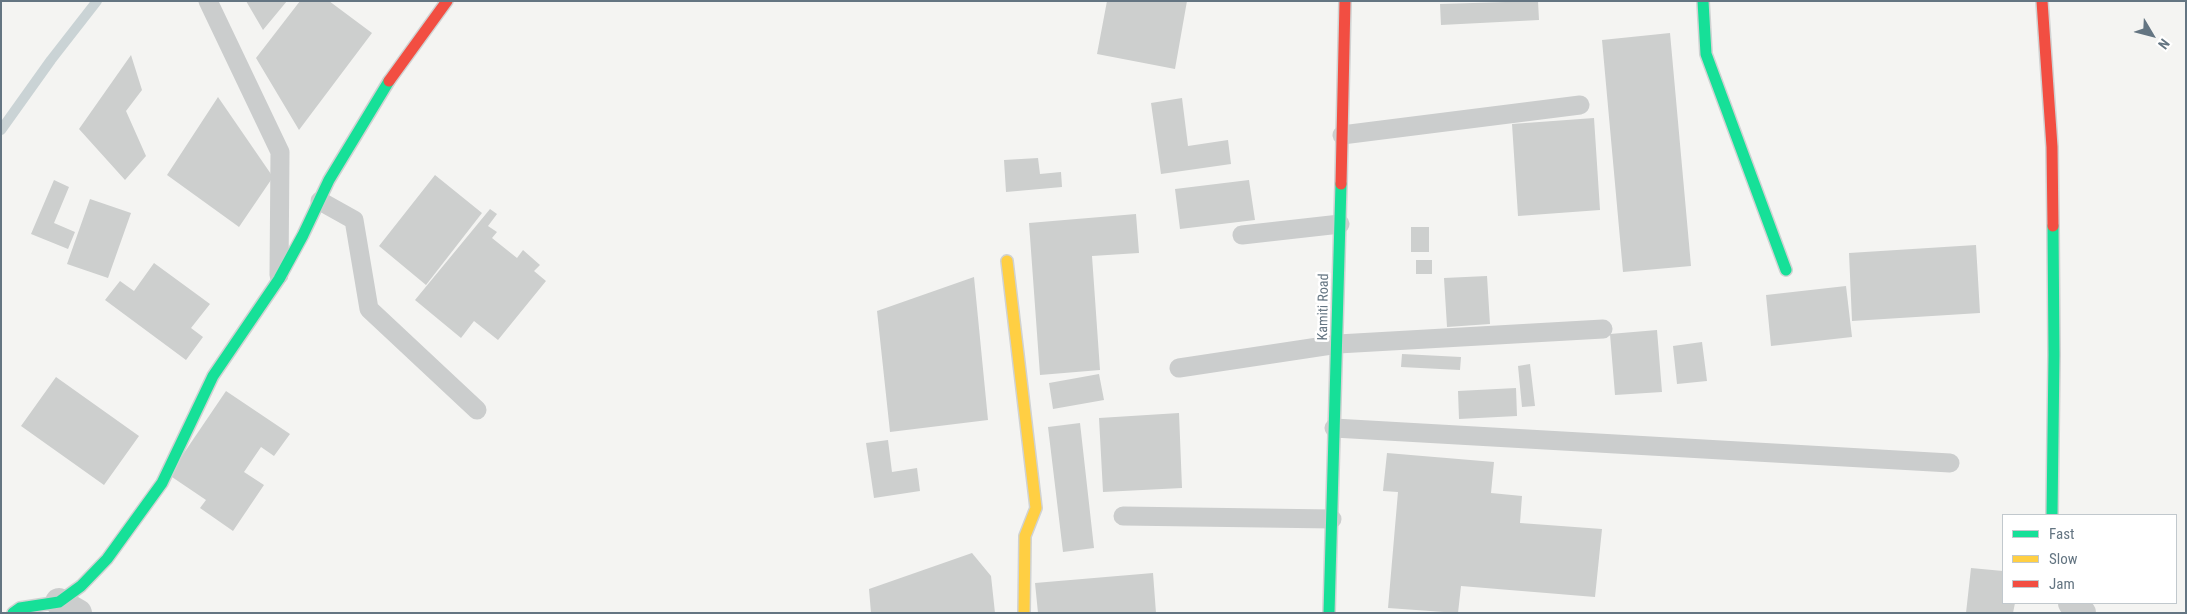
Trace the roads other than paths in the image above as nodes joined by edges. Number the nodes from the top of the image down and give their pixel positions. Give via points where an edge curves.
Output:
1 (208, 1) edge
2 (447, 1) edge
3 (1344, 1) edge
4 (1703, 1) edge
5 (2042, 1) edge
6 (1580, 105) dead end
7 (1342, 135) junction
8 (320, 201) junction
9 (1340, 224) junction
10 (1242, 234) dead end
11 (1007, 261) dead end
12 (1786, 270) dead end
13 (279, 279) junction
14 (1603, 329) dead end
15 (1338, 344) junction
16 (1178, 368) dead end
17 (476, 410) dead end
18 (1334, 428) junction
19 (1950, 463) dead end
20 (2052, 514) edge
21 (1123, 516) dead end
22 (1332, 519) junction
23 (2073, 604) edge
24 (69, 607) edge
25 (13, 613) edge
26 (1024, 613) edge
27 (1329, 613) edge
28 (2082, 613) edge

1 - 13 lane via 280,152
2 - 8 street via 392,76 329,180
3 - 7 street, Kamiti Road
4 - 12 street via 1706,54
5 - 20 street via 2052,147
6 - 7 lane
7 - 9 street, Kamiti Road
8 - 13 street
8 - 17 lane via 354,220 369,309
9 - 10 lane
9 - 15 street, Kamiti Road
11 - 26 street via 1036,508 1025,536
13 - 24 street via 213,376 162,483 107,559 81,586
14 - 15 lane
15 - 16 lane
15 - 18 street, Kamiti Road
18 - 19 lane
18 - 22 street, Kamiti Road
21 - 22 lane
22 - 27 street, Kamiti Road
23 - 28 street
24 - 25 street via 20,608

